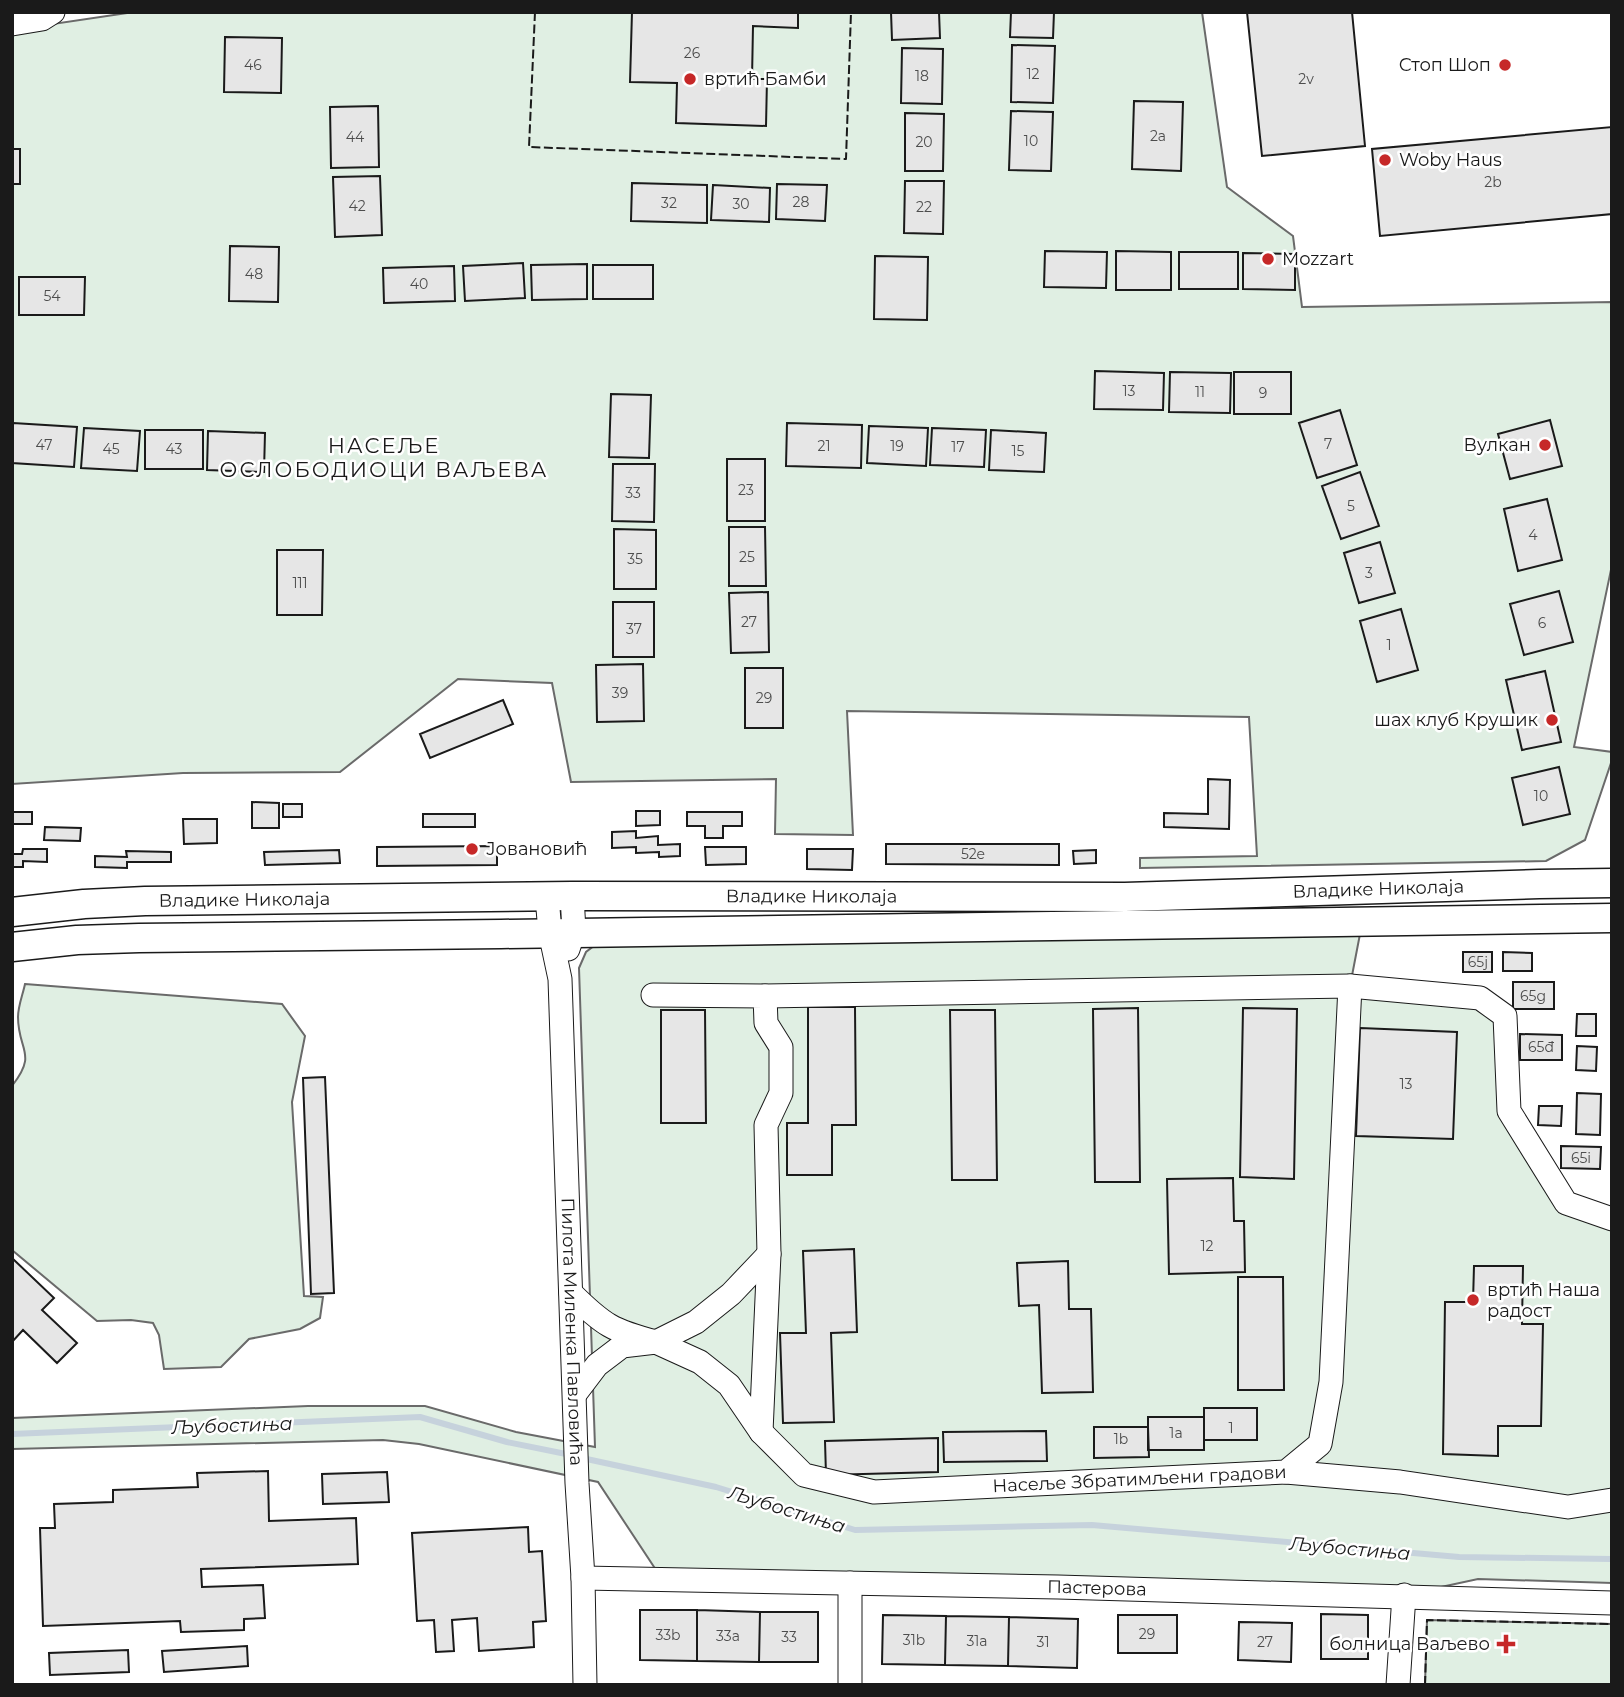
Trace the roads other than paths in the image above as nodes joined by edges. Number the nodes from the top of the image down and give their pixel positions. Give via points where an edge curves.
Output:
1 (53, 12) edge
2 (12, 24) edge
3 (1612, 883) edge
4 (560, 897) junction
5 (12, 912) edge
6 (1612, 918) edge
7 (562, 932) junction
8 (12, 947) edge
9 (1350, 986) junction
10 (653, 995) dead end
11 (765, 996) junction
12 (1612, 1219) edge
13 (769, 1254) junction
14 (571, 1293) junction
15 (656, 1342) junction
16 (575, 1394) junction
17 (761, 1432) junction
18 (1286, 1472) junction
19 (1612, 1500) edge
20 (583, 1578) junction
21 (850, 1583) junction
22 (1404, 1595) junction
23 (1612, 1603) edge
24 (585, 1685) edge
25 (850, 1685) edge
26 (1398, 1685) edge

1 - 2 street via 42,19
3 - 4 main road, Владике Николаја via 1125,897
4 - 5 main road, Владике Николаја via 145,901
4 - 7 street, Пилота Миленка Павловића
6 - 7 main road, Владике Николаја
7 - 8 main road, Владике Николаја via 139,937
7 - 14 street, Пилота Миленка Павловића
9 - 11 street
9 - 12 street via 1480,998 1505,1016 1509,1111 1566,1203
9 - 18 street, Насеље Збратимљени градови via 1331,1382 1321,1444
10 - 11 street
11 - 13 street via 766,1023 781,1047 781,1093 766,1125
13 - 15 street via 696,1322
13 - 17 street
14 - 15 street, Насеље Збратимљени градови via 596,1318 622,1333
14 - 16 street, Пилота Миленка Павловића
15 - 16 street via 622,1346 597,1365
15 - 17 street, Насеље Збратимљени градови via 700,1362 729,1385
16 - 20 street, Пилота Миленка Павловића
17 - 18 street, Насеље Збратимљени градови via 804,1475 874,1492
18 - 19 street via 1400,1482 1568,1507
20 - 21 street, Пастерова
20 - 24 street, Пилота Миленка Павловића
21 - 22 street, Пастерова
21 - 25 street
22 - 23 street, Пастерова
22 - 26 street

